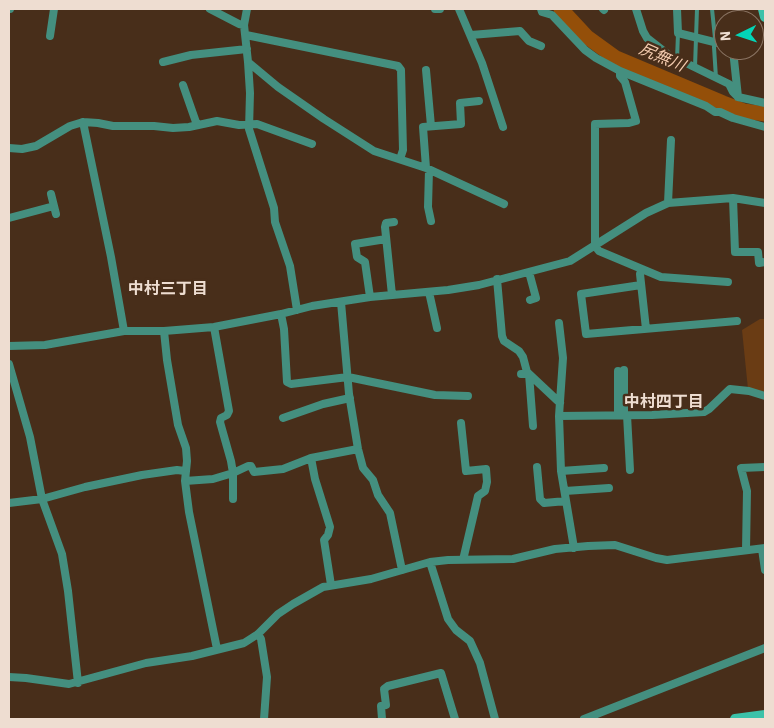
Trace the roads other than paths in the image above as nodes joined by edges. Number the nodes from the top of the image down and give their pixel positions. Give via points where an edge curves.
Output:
1 (54, 9) edge
2 (210, 9) edge
3 (247, 9) edge
4 (435, 9) edge
5 (440, 9) edge
6 (458, 9) edge
7 (540, 9) edge
8 (636, 9) edge
9 (677, 9) edge
10 (697, 9) edge
11 (712, 9) edge
12 (763, 9) edge
13 (765, 17) edge
14 (244, 25) junction
15 (678, 33) junction
16 (246, 35) junction
17 (471, 35) junction
18 (50, 36) dead end
19 (696, 37) junction
20 (714, 42) joint
21 (541, 46) dead end
22 (247, 49) junction
23 (715, 60) edge
24 (734, 60) edge
25 (677, 61) junction
26 (163, 62) dead end
27 (248, 62) junction
28 (695, 67) junction
29 (426, 70) dead end
30 (620, 71) junction
31 (716, 78) junction
32 (183, 85) dead end
33 (738, 97) junction
34 (479, 101) dead end
35 (765, 103) edge
36 (83, 122) junction
37 (249, 124) junction
38 (197, 125) junction
39 (431, 126) junction
40 (504, 127) dead end
41 (765, 127) edge
42 (671, 140) dead end
43 (312, 144) dead end
44 (9, 148) edge
45 (400, 159) junction
46 (427, 169) junction
47 (51, 194) dead end
48 (733, 198) junction
49 (668, 203) junction
50 (765, 203) edge
51 (504, 204) dead end
52 (9, 218) edge
53 (431, 221) dead end
54 (394, 222) dead end
55 (386, 239) junction
56 (595, 246) junction
57 (765, 262) edge
58 (641, 270) junction
59 (529, 272) junction
60 (497, 280) junction
61 (728, 282) dead end
62 (641, 285) junction
63 (429, 292) junction
64 (392, 295) junction
65 (370, 297) junction
66 (530, 300) dead end
67 (341, 302) junction
68 (297, 310) junction
69 (281, 314) junction
70 (737, 321) dead end
71 (559, 323) dead end
72 (214, 327) junction
73 (437, 328) dead end
74 (646, 330) junction
75 (124, 331) junction
76 (164, 331) junction
77 (9, 346) edge
78 (9, 364) edge
79 (621, 370) dead end
80 (525, 374) junction
81 (348, 376) junction
82 (468, 396) dead end
83 (765, 396) edge
84 (350, 398) junction
85 (560, 403) junction
86 (623, 415) junction
87 (560, 416) junction
88 (283, 418) dead end
89 (461, 423) dead end
90 (534, 426) dead end
91 (358, 449) junction
92 (311, 458) junction
93 (537, 467) dead end
94 (765, 467) edge
95 (604, 468) dead end
96 (630, 470) dead end
97 (185, 471) junction
98 (561, 471) junction
99 (233, 473) junction
100 (185, 482) junction
101 (609, 488) dead end
102 (564, 491) junction
103 (42, 499) junction
104 (233, 499) dead end
105 (566, 501) junction
106 (9, 503) edge
107 (574, 548) junction
108 (764, 548) edge
109 (746, 550) junction
110 (463, 560) junction
111 (430, 562) junction
112 (402, 570) junction
113 (765, 570) edge
114 (331, 585) junction
115 (258, 634) junction
116 (765, 648) edge
117 (217, 649) junction
118 (9, 677) edge
119 (78, 683) junction
120 (765, 715) edge
121 (264, 719) edge
122 (382, 719) edge
123 (456, 719) edge
124 (495, 719) edge
125 (584, 719) edge
126 (735, 719) edge

1 - 18 street
2 - 14 street
3 - 14 street
4 - 5 street
6 - 17 street
7 - 30 street via 552,15 585,50
8 - 25 street via 647,38
9 - 15 street
10 - 19 lane
11 - 20 lane
12 - 13 street
14 - 16 street
15 - 19 street
15 - 25 lane
16 - 22 street
16 - 45 street via 398,66 401,70 403,150
17 - 21 street via 520,31
17 - 40 street
19 - 20 street
19 - 28 lane
22 - 26 street via 217,48 191,55 175,54
22 - 27 street
23 - 31 lane
24 - 33 street
25 - 28 street
27 - 37 street
27 - 45 street via 324,120 374,151
28 - 31 street
29 - 39 street
30 - 41 street via 715,112
30 - 56 street via 636,121 595,124
31 - 33 street via 729,84
32 - 38 street
33 - 35 street
34 - 39 street via 460,103 461,124
36 - 38 street via 130,127
36 - 44 street via 36,146
36 - 75 street
37 - 38 street via 217,121
37 - 43 street
37 - 68 street via 290,266
39 - 46 street via 423,127
42 - 49 street
45 - 46 street
46 - 51 street
46 - 53 street
47 - 52 street via 55,210
48 - 49 street
48 - 50 street
48 - 57 street via 735,252 758,252 759,263
49 - 56 street
54 - 55 street via 386,223
55 - 64 street
55 - 65 street via 354,244 357,257 365,262
56 - 58 street via 599,251
56 - 59 street via 570,261
58 - 61 street via 661,277
58 - 62 street
59 - 60 street
59 - 66 street via 536,298
60 - 63 street
60 - 80 street via 502,336 523,357
62 - 74 street
62 - 74 street via 581,294 586,334
63 - 64 street
63 - 73 street
64 - 65 street
65 - 67 street
67 - 68 street
67 - 81 street
68 - 69 street
69 - 72 street
69 - 81 street via 287,382
70 - 74 street
71 - 85 street via 563,358
72 - 76 street
72 - 99 street via 229,411 220,422
75 - 76 street
75 - 77 street via 45,345
76 - 97 street via 178,424 186,448
78 - 103 street via 30,437
79 - 86 street
80 - 85 street
80 - 90 street
81 - 82 street via 435,395
81 - 84 street
83 - 86 street via 730,389 704,412
84 - 88 street
84 - 91 street
85 - 87 street
86 - 87 street
86 - 96 street
87 - 98 street
89 - 110 street via 466,471 486,469 488,482 485,491 478,496
91 - 92 street
91 - 112 street via 363,468 390,513
92 - 99 street via 283,469 254,472 248,466
92 - 114 street via 330,527 324,540
93 - 105 street via 540,499 544,502
94 - 109 street via 740,468 747,491
95 - 98 street
97 - 100 street
97 - 103 street via 142,475
98 - 102 street
99 - 100 street
99 - 104 street
100 - 117 street
101 - 102 street
102 - 105 street
103 - 106 street
103 - 119 street via 62,554
105 - 107 street
107 - 109 street via 615,545 667,560
107 - 110 street via 512,559
108 - 109 street
108 - 113 street
110 - 111 street
111 - 112 street
111 - 124 street via 448,619 470,641 480,663
112 - 114 street
114 - 115 street via 278,614
115 - 117 street via 244,643
115 - 121 street via 267,677
116 - 125 street
117 - 119 street via 146,663
118 - 119 street
120 - 126 street
122 - 123 street via 381,706 386,705 384,689 441,673

